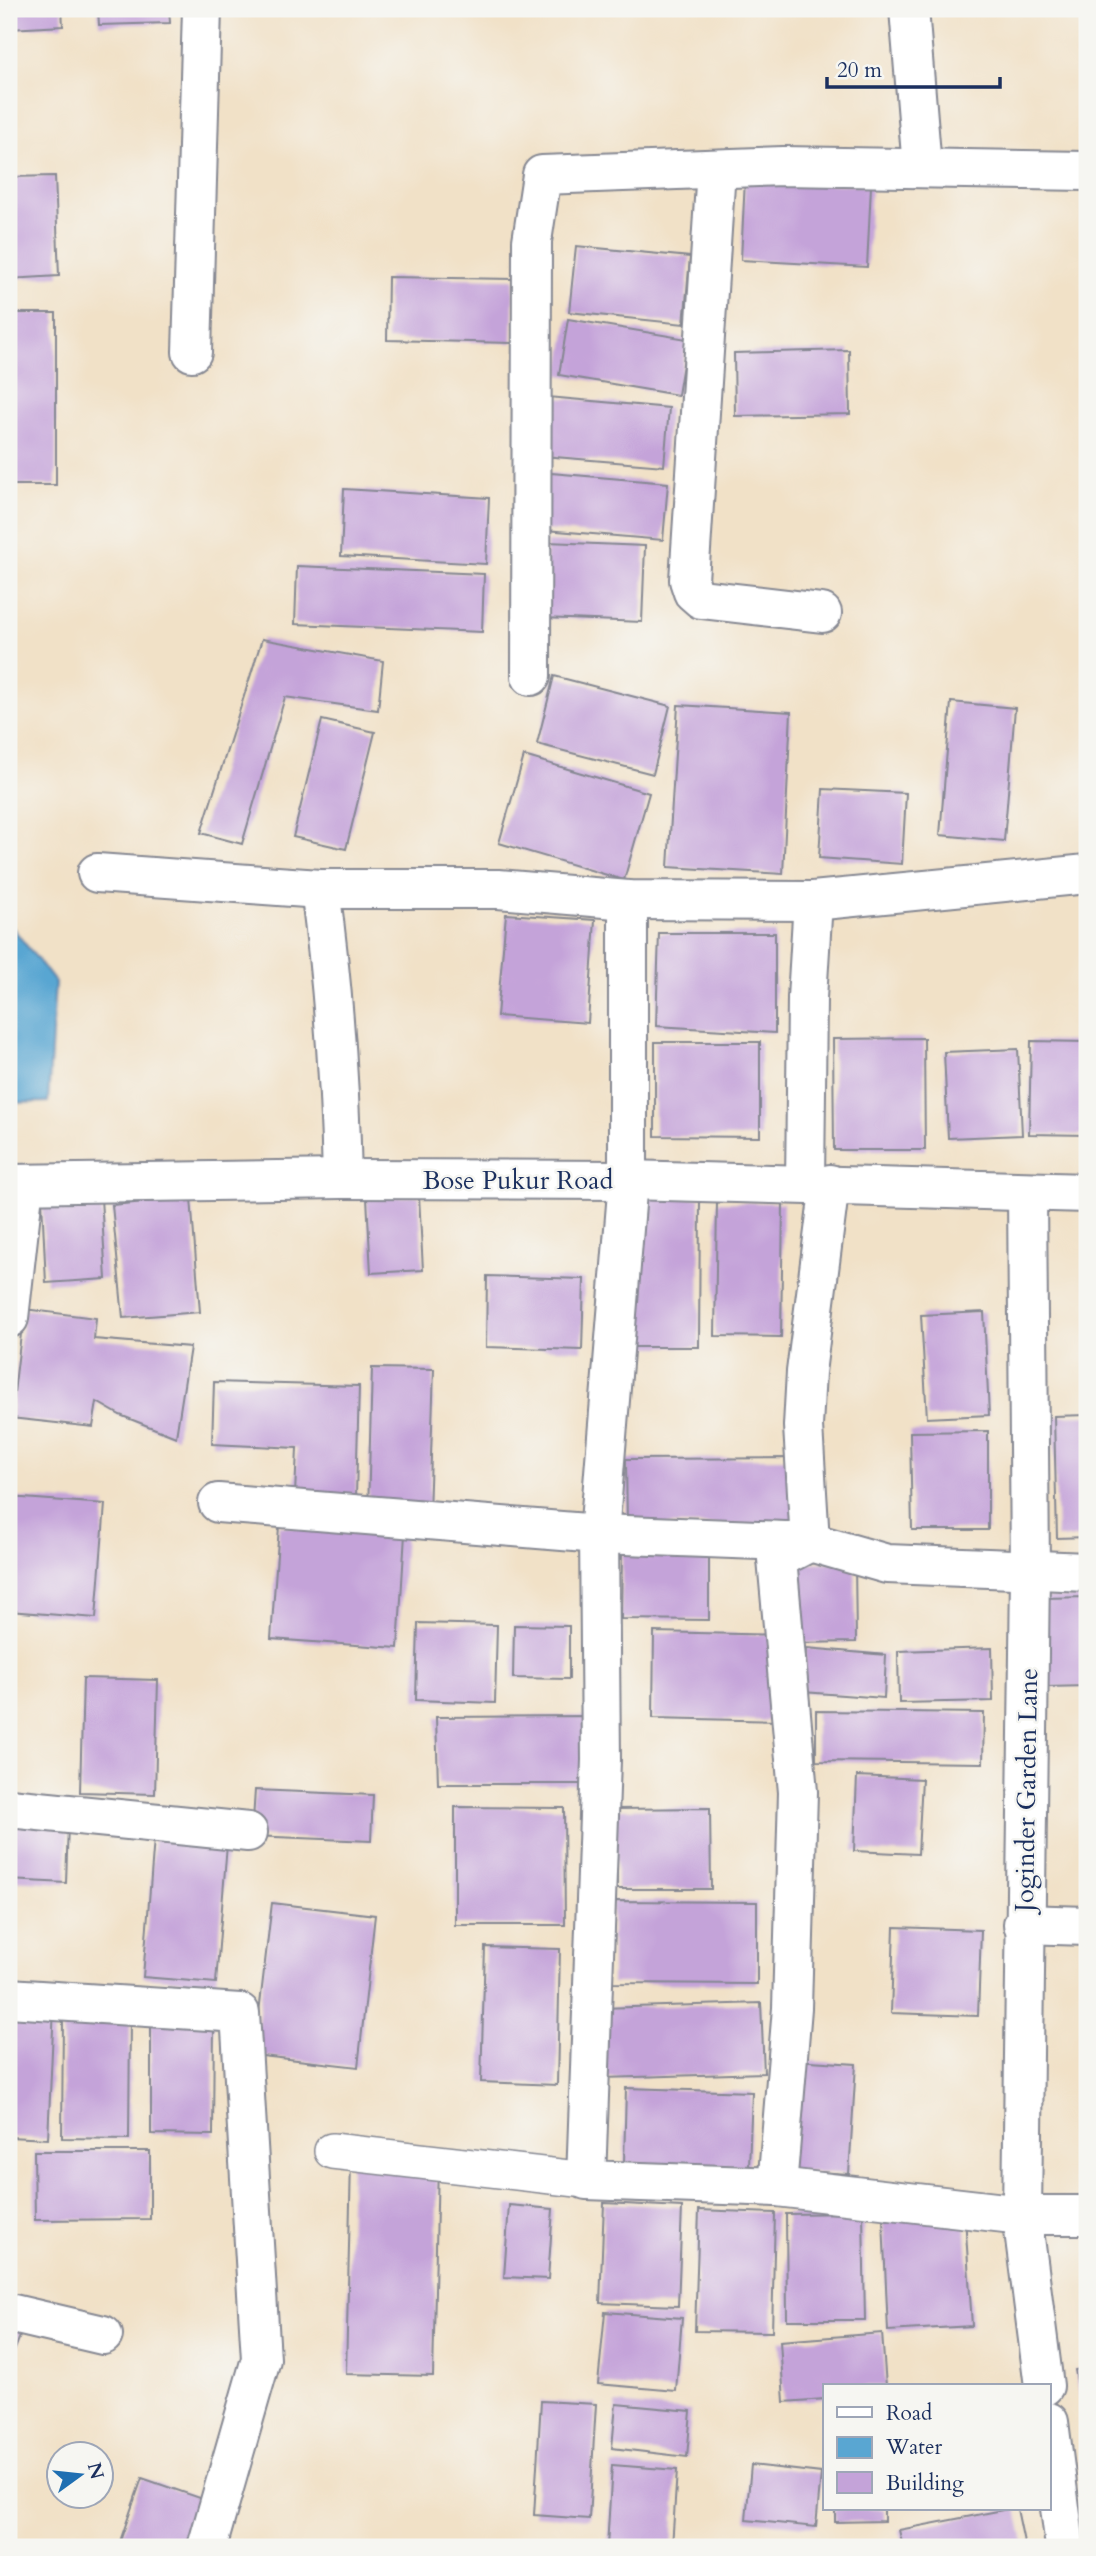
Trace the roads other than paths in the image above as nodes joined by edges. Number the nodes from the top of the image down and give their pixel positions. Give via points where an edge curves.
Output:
1 (202, 9) edge
2 (909, 9) edge
3 (922, 168) junction
4 (716, 169) junction
5 (1087, 171) edge
6 (192, 352) dead end
7 (822, 612) dead end
8 (531, 676) dead end
9 (97, 873) dead end
10 (1087, 874) edge
11 (320, 889) junction
12 (628, 900) junction
13 (813, 901) junction
14 (342, 1179) junction
15 (628, 1180) junction
16 (16, 1184) edge
17 (818, 1184) junction
18 (1027, 1192) junction
19 (1087, 1193) edge
20 (9, 1318) edge
21 (218, 1503) dead end
22 (599, 1534) junction
23 (810, 1542) junction
24 (1030, 1572) junction
25 (1087, 1572) edge
26 (9, 1808) edge
27 (248, 1832) dead end
28 (1023, 1924) junction
29 (1087, 1926) edge
30 (9, 1998) edge
31 (332, 2151) dead end
32 (586, 2180) junction
33 (777, 2187) junction
34 (1021, 2215) junction
35 (1087, 2215) edge
36 (9, 2313) edge
37 (103, 2335) dead end
38 (1044, 2384) edge
39 (1050, 2430) edge
40 (206, 2547) edge
41 (1065, 2547) edge

1 - 6 street
2 - 3 street
3 - 4 street
3 - 5 street
4 - 7 street via 689,580 701,599
4 - 8 street via 542,175 533,241
9 - 11 street
10 - 13 street
11 - 12 street via 498,889
11 - 14 street via 336,1017
12 - 13 street
12 - 15 street
13 - 17 street via 807,998
14 - 15 street, Bose Pukur Road
14 - 16 street, Bose Pukur Road
15 - 17 street, Bose Pukur Road
15 - 22 street
16 - 20 street
17 - 18 street, Bose Pukur Road
17 - 23 street via 803,1426
18 - 19 street, Bose Pukur Road
18 - 24 street, Joginder Garden Lane
21 - 22 street
22 - 23 street
22 - 32 street via 601,1760
23 - 24 street via 887,1564
23 - 33 street via 777,1559 798,1792 792,2008
24 - 25 street
24 - 28 street, Joginder Garden Lane
26 - 27 street
28 - 29 street
28 - 34 street, Joginder Garden Lane
30 - 40 street via 240,2013 261,2359
31 - 32 lane
32 - 33 street
33 - 34 street
34 - 35 street
34 - 38 street, Joginder Garden Lane
36 - 37 street
39 - 41 street

